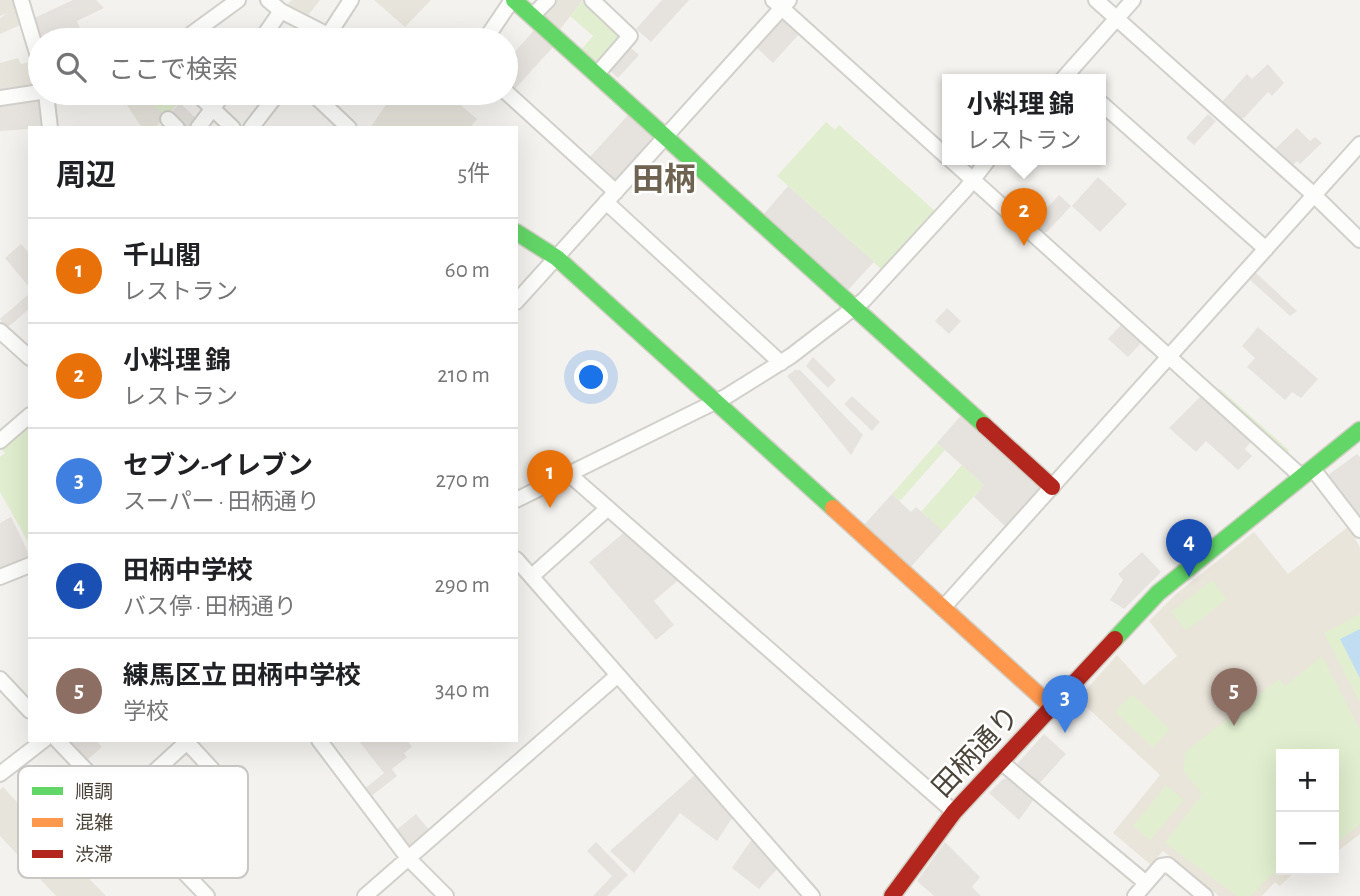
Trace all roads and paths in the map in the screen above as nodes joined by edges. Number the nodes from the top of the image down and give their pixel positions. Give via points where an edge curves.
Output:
1 (21, 0) edge
2 (238, 0) edge
3 (268, 0) edge
4 (351, 0) edge
5 (513, 0) edge
6 (548, 0) edge
7 (592, 0) edge
8 (1097, 0) edge
9 (1133, 0) edge
10 (781, 3) edge
11 (281, 11) junction
12 (532, 16) junction
13 (1117, 18) junction
14 (29, 28) edge
15 (200, 28) edge
16 (269, 28) edge
17 (310, 28) edge
18 (333, 28) edge
19 (493, 28) edge
20 (597, 74) junction
21 (1071, 74) edge
22 (28, 94) edge
23 (0, 98) edge
24 (518, 104) edge
25 (47, 105) edge
26 (209, 105) edge
27 (214, 105) edge
28 (269, 105) edge
29 (323, 105) edge
30 (1106, 107) edge
31 (212, 108) junction
32 (50, 126) edge
33 (199, 126) edge
34 (231, 126) edge
35 (253, 126) edge
36 (342, 126) edge
37 (665, 136) junction
38 (1360, 144) edge
39 (942, 152) edge
40 (956, 165) edge
41 (984, 165) edge
42 (972, 180) junction
43 (1314, 195) junction
44 (611, 197) junction
45 (518, 233) edge
46 (1360, 240) edge
47 (1266, 248) junction
48 (557, 258) junction
49 (518, 301) edge
50 (855, 307) junction
51 (0, 331) edge
52 (28, 356) edge
53 (1169, 357) junction
54 (781, 363) junction
55 (717, 402) junction
56 (28, 417) edge
57 (1360, 430) edge
58 (0, 441) edge
59 (1307, 473) junction
60 (569, 474) junction
61 (1052, 487) junction
62 (518, 499) edge
63 (608, 508) junction
64 (1360, 530) edge
65 (518, 561) edge
66 (28, 566) edge
67 (531, 576) junction
68 (0, 577) edge
69 (943, 608) junction
70 (618, 675) junction
71 (0, 679) edge
72 (1052, 707) junction
73 (28, 709) edge
74 (41, 742) edge
75 (59, 742) edge
76 (185, 742) edge
77 (187, 742) edge
78 (321, 742) edge
79 (1000, 762) junction
80 (82, 766) edge
81 (159, 766) edge
82 (209, 766) edge
83 (0, 774) edge
84 (954, 812) junction
85 (408, 858) junction
86 (189, 878) edge
87 (1146, 883) junction
88 (206, 896) edge
89 (365, 896) edge
90 (446, 896) edge
91 (812, 896) edge
92 (892, 896) edge
93 (1135, 896) edge
94 (1205, 896) edge

1 - 14 street
2 - 15 street
3 - 11 street
4 - 18 street
5 - 12 street
5 - 19 street
6 - 12 street
7 - 20 street via 630,36
8 - 13 street
9 - 13 street
10 - 37 street
10 - 39 street
11 - 16 street
11 - 17 street
12 - 20 street
13 - 21 street
13 - 43 street
20 - 37 street
22 - 23 street
24 - 44 street
25 - 32 street
26 - 31 street
27 - 31 street
28 - 35 street
29 - 36 street
30 - 47 street
31 - 33 street
31 - 34 street
37 - 44 street
37 - 50 street
38 - 43 street
40 - 42 street
41 - 42 street
42 - 50 street
42 - 53 street
43 - 46 street
43 - 47 street
44 - 48 street
44 - 54 street
45 - 48 street
47 - 53 street
48 - 49 street
48 - 55 street
50 - 54 street
50 - 61 street
51 - 52 street
53 - 59 street
53 - 61 street
54 - 55 street
55 - 60 street
55 - 69 street
56 - 58 street
57 - 59 street, 田柄通り
59 - 64 street
59 - 72 street, 田柄通り via 1166,585
60 - 62 street
60 - 63 street
61 - 69 street
63 - 67 street
63 - 84 street
65 - 67 street
66 - 68 street
67 - 70 street
69 - 72 street
70 - 85 street
70 - 91 street
71 - 73 street
72 - 79 street, 田柄通り
74 - 83 street
75 - 80 street
76 - 81 street
77 - 82 street
78 - 85 street
79 - 84 street, 田柄通り
79 - 87 street
84 - 92 street, 田柄通り
85 - 89 street
85 - 90 street
86 - 88 street
87 - 93 street
87 - 94 street via 1161,866 1168,865

